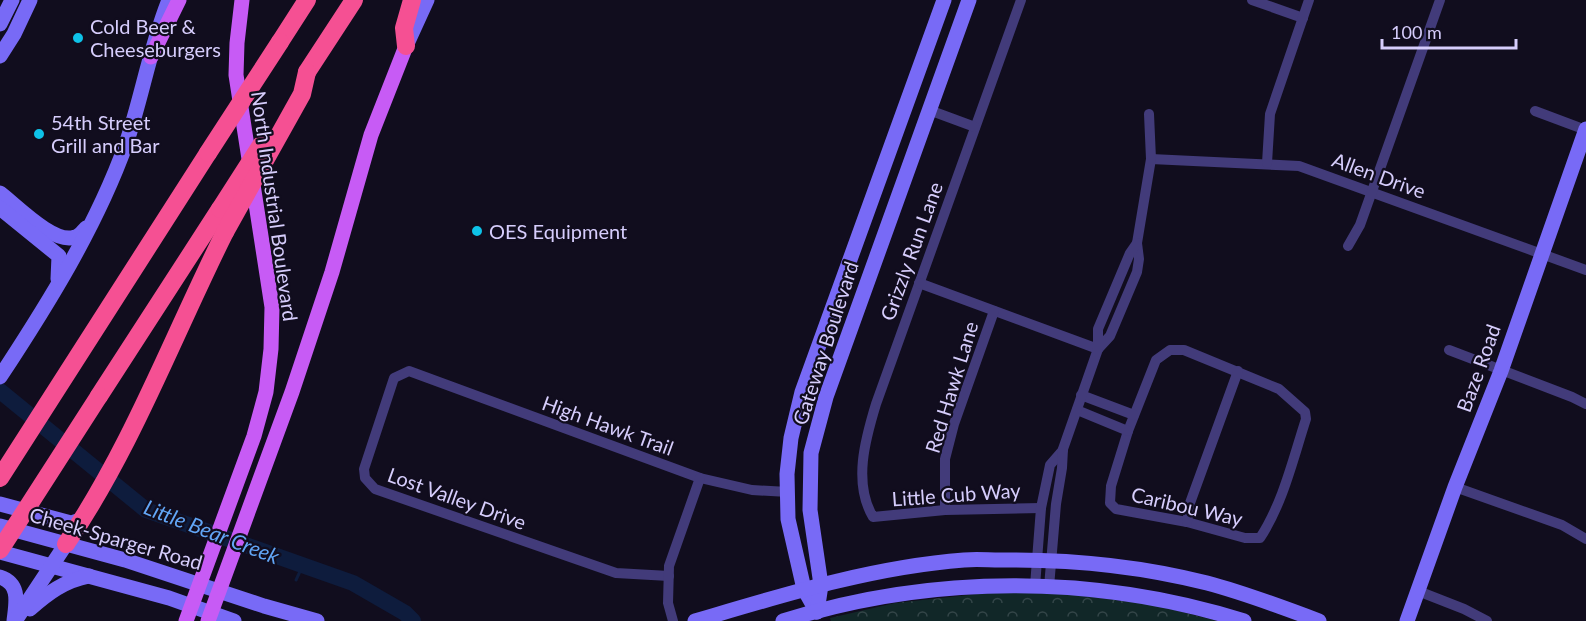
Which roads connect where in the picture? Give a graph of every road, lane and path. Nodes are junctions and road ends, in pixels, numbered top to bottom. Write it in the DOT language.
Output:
graph roads {
  1 [pos="12,0"];
  2 [pos="30,0"];
  3 [pos="169,0"];
  4 [pos="179,0"];
  5 [pos="242,0"];
  6 [pos="307,0"];
  7 [pos="354,0"];
  8 [pos="412,0"];
  9 [pos="427,0"];
  10 [pos="944,0"];
  11 [pos="969,0"];
  12 [pos="1021,0"];
  13 [pos="1252,0"];
  14 [pos="1309,0"];
  15 [pos="1440,0"];
  16 [pos="1303,18"];
  17 [pos="0,24"];
  18 [pos="406,46"];
  19 [pos="0,56"];
  20 [pos="151,57"];
  21 [pos="307,72"];
  22 [pos="906,102"];
  23 [pos="929,110"];
  24 [pos="1535,111"];
  25 [pos="1149,114"];
  26 [pos="975,127"];
  27 [pos="1586,130"];
  28 [pos="1151,159"];
  29 [pos="1267,163"];
  30 [pos="1371,191"];
  31 [pos="1,198"];
  32 [pos="94,219"];
  33 [pos="1348,246"];
  34 [pos="1541,253"];
  35 [pos="1586,270"];
  36 [pos="919,283"];
  37 [pos="57,284"];
  38 [pos="994,311"];
  39 [pos="1098,349"];
  40 [pos="1449,350"];
  41 [pos="1238,371"];
  42 [pos="1501,371"];
  43 [pos="419,375"];
  44 [pos="0,376"];
  45 [pos="1082,395"];
  46 [pos="1586,404"];
  47 [pos="1077,411"];
  48 [pos="1134,415"];
  49 [pos="1128,430"];
  50 [pos="1063,449"];
  51 [pos="0,478"];
  52 [pos="700,478"];
  53 [pos="1455,487"];
  54 [pos="788,492"];
  55 [pos="0,504"];
  56 [pos="1041,508"];
  57 [pos="945,510"];
  58 [pos="86,513"];
  59 [pos="873,517"];
  60 [pos="1187,522"];
  61 [pos="0,526"];
  62 [pos="1586,539"];
  63 [pos="66,544"];
  64 [pos="0,551"];
  65 [pos="1044,560"];
  66 [pos="51,566"];
  67 [pos="89,576"];
  68 [pos="669,576"];
  69 [pos="0,577"];
  70 [pos="200,584"];
  71 [pos="821,585"];
  72 [pos="1042,586"];
  73 [pos="804,589"];
  74 [pos="219,591"];
  75 [pos="1418,591"];
  76 [pos="191,606"];
  77 [pos="818,616"];
  78 [pos="210,617"];
  79 [pos="15,621"];
  80 [pos="186,621"];
  81 [pos="234,621"];
  82 [pos="317,621"];
  83 [pos="673,621"];
  84 [pos="695,621"];
  85 [pos="783,621"];
  86 [pos="1244,621"];
  87 [pos="1319,621"];
  88 [pos="1407,621"];
  89 [pos="1487,621"];
  1 -- 17 [label="main road"];
  2 -- 19 [label="main road"];
  3 -- 20 [label="main road"];
  4 -- 20 [label="main road"];
  5 -- 70 [label="main road, North Industrial Boulevard"];
  6 -- 51 [label="highway, bridge"];
  7 -- 21 [label="highway"];
  8 -- 18 [label="highway"];
  9 -- 18 [label="main road"];
  10 -- 22 [label="main road, Gateway Boulevard"];
  11 -- 23 [label="main road, Gateway Boulevard"];
  12 -- 26 [label="street, Grizzly Run Lane"];
  13 -- 16 [label="street"];
  14 -- 16 [label="street"];
  15 -- 30 [label="street"];
  16 -- 29 [label="street"];
  18 -- 74 [label="main road, North Industrial Boulevard"];
  20 -- 32 [label="main road"];
  21 -- 58 [label="highway, bridge"];
  21 -- 64 [label="highway, bridge"];
  22 -- 23 [label="main road"];
  22 -- 54 [label="main road, Gateway Boulevard"];
  23 -- 26 [label="street"];
  23 -- 71 [label="main road, Gateway Boulevard"];
  24 -- 27 [label="street"];
  25 -- 28 [label="street"];
  26 -- 36 [label="street, Grizzly Run Lane"];
  27 -- 34 [label="main road, Baze Road"];
  28 -- 29 [label="street, Allen Drive"];
  28 -- 39 [label="street"];
  29 -- 30 [label="street, Allen Drive"];
  30 -- 33 [label="street"];
  30 -- 34 [label="street, Allen Drive"];
  31 -- 32 [label="main road"];
  31 -- 37 [label="main road"];
  32 -- 37 [label="main road"];
  34 -- 35 [label="street, Allen Drive"];
  34 -- 42 [label="main road, Baze Road"];
  36 -- 38 [label="street"];
  36 -- 59 [label="street, Grizzly Run Lane"];
  37 -- 44 [label="main road"];
  38 -- 39 [label="street"];
  38 -- 57 [label="street, Red Hawk Lane"];
  39 -- 45 [label="street"];
  40 -- 42 [label="street"];
  41 -- 48 [label="street"];
  41 -- 60 [label="street"];
  41 -- 60 [label="street, Caribou Way"];
  42 -- 46 [label="street"];
  42 -- 53 [label="main road, Baze Road"];
  43 -- 52 [label="street, High Hawk Trail"];
  43 -- 68 [label="street, Lost Valley Drive"];
  45 -- 47 [label="street"];
  45 -- 48 [label="street"];
  47 -- 49 [label="street"];
  47 -- 50 [label="street"];
  48 -- 49 [label="street"];
  49 -- 60 [label="street, Caribou Way"];
  50 -- 56 [label="street"];
  50 -- 65 [label="street"];
  52 -- 54 [label="street, High Hawk Trail"];
  52 -- 68 [label="street"];
  53 -- 62 [label="street"];
  53 -- 75 [label="main road, Baze Road"];
  54 -- 73 [label="main road, Gateway Boulevard"];
  55 -- 58 [label="main road"];
  56 -- 57 [label="street, Little Cub Way"];
  56 -- 65 [label="street"];
  57 -- 59 [label="street, Little Cub Way"];
  58 -- 63 [label="highway"];
  61 -- 63 [label="main road, Cheek-Sparger Road"];
  63 -- 66 [label="main road"];
  63 -- 70 [label="main road, Cheek-Sparger Road"];
  64 -- 66 [label="main road"];
  65 -- 71 [label="main road"];
  65 -- 72 [label="street"];
  65 -- 87 [label="main road"];
  66 -- 67 [label="main road"];
  66 -- 79 [label="main road"];
  67 -- 76 [label="main road"];
  67 -- 79 [label="main road"];
  68 -- 83 [label="street"];
  69 -- 79 [label="main road"];
  70 -- 74 [label="main road, Cheek-Sparger Road"];
  70 -- 76 [label="main road, North Industrial Boulevard"];
  71 -- 73 [label="main road"];
  71 -- 77 [label="main road, Gateway Boulevard"];
  72 -- 77 [label="main road"];
  72 -- 86 [label="main road"];
  73 -- 77 [label="main road, Gateway Boulevard"];
  73 -- 84 [label="main road"];
  74 -- 78 [label="main road, North Industrial Boulevard"];
  74 -- 82 [label="main road, Cheek-Sparger Road"];
  75 -- 88 [label="main road, Baze Road"];
  75 -- 89 [label="street"];
  76 -- 78 [label="main road"];
  76 -- 80 [label="main road, North Industrial Boulevard"];
  77 -- 85 [label="main road"];
  78 -- 81 [label="main road"];
}
